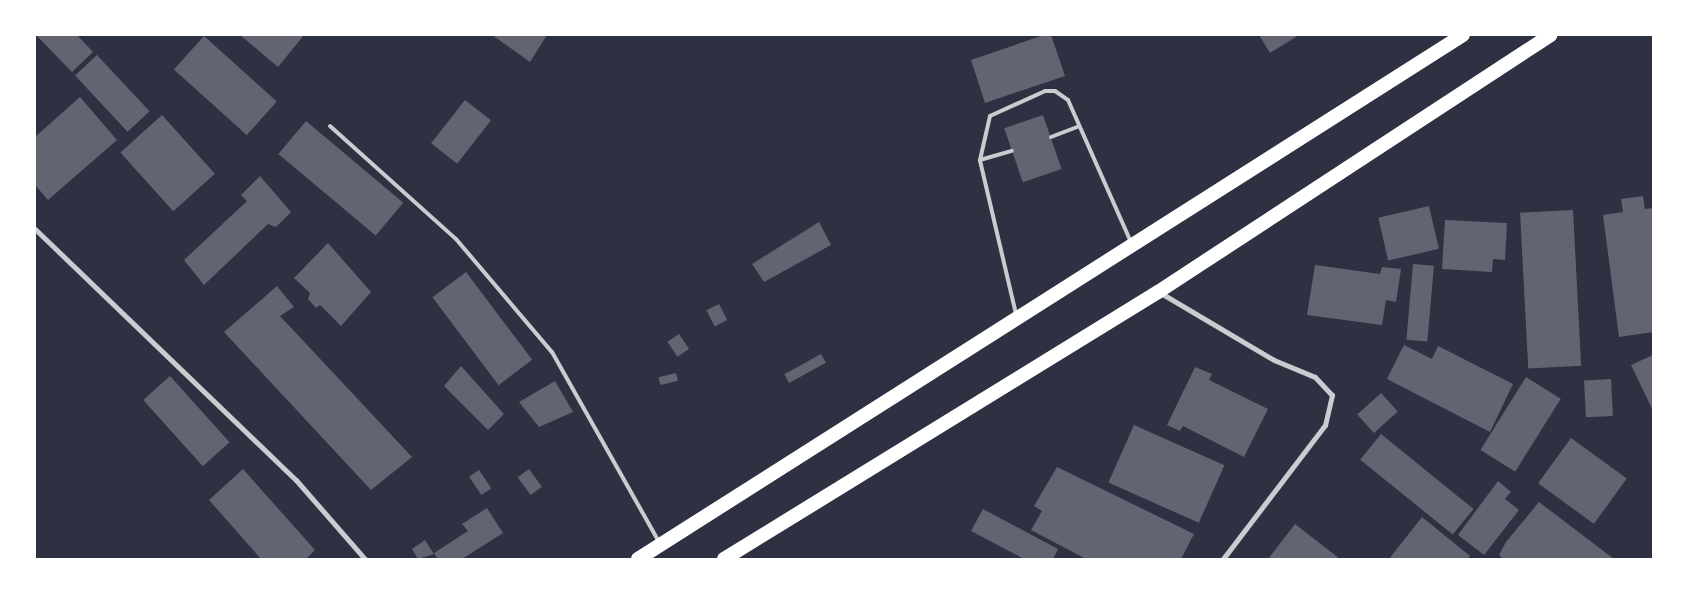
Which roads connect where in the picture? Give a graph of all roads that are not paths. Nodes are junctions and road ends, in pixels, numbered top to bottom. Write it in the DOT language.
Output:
graph roads {
  1 [pos="1463,35"];
  2 [pos="1550,35"];
  3 [pos="330,126"];
  4 [pos="1079,126"];
  5 [pos="1051,137"];
  6 [pos="1012,151"];
  7 [pos="980,160"];
  8 [pos="35,229"];
  9 [pos="1132,243"];
  10 [pos="1158,292"];
  11 [pos="1016,316"];
  12 [pos="660,545"];
  13 [pos="365,559"];
  14 [pos="638,559"];
  15 [pos="724,559"];
  16 [pos="1223,559"];
  1 -- 9 [label="highway"];
  2 -- 10 [label="highway"];
  3 -- 12 [label="lane"];
  4 -- 5 [label="lane"];
  4 -- 7 [label="lane"];
  4 -- 9 [label="lane"];
  6 -- 7 [label="lane"];
  7 -- 11 [label="lane"];
  8 -- 13 [label="street"];
  9 -- 11 [label="highway"];
  10 -- 15 [label="highway"];
  10 -- 16 [label="street"];
  11 -- 12 [label="highway"];
  12 -- 14 [label="highway"];
}
